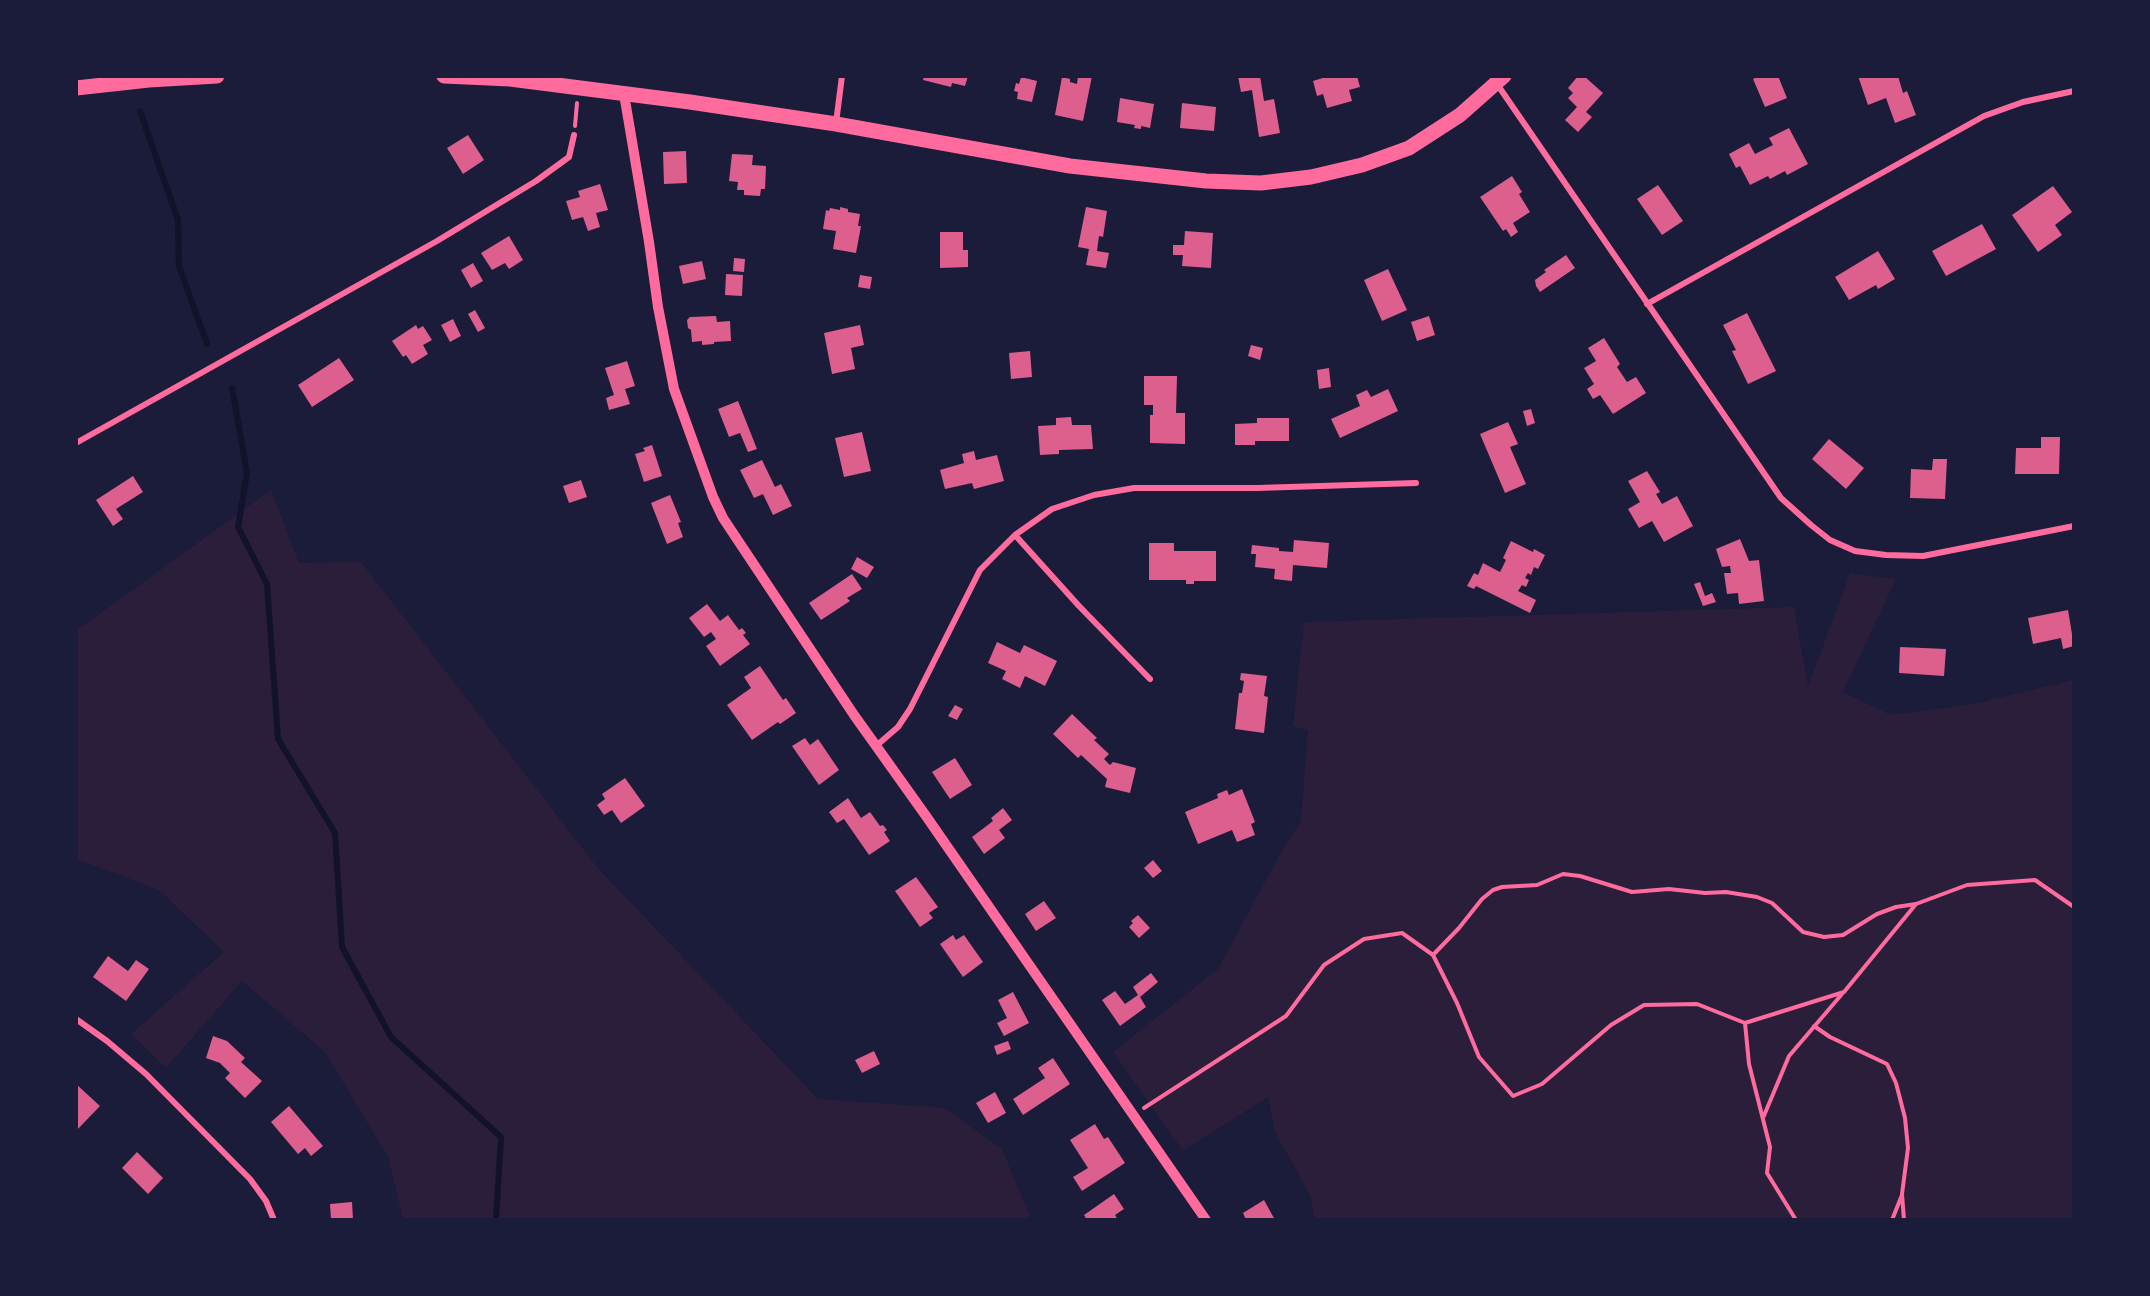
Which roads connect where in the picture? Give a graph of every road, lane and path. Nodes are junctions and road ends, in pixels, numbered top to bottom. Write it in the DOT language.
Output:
graph roads {
  1 [pos="217,76"];
  2 [pos="444,76"];
  3 [pos="842,76"];
  4 [pos="1501,80"];
  5 [pos="76,88"];
  6 [pos="579,88"];
  7 [pos="2073,92"];
  8 [pos="624,94"];
  9 [pos="836,124"];
  10 [pos="574,135"];
  11 [pos="1647,304"];
  12 [pos="76,443"];
  13 [pos="1416,483"];
  14 [pos="2073,526"];
  15 [pos="1015,535"];
  16 [pos="1150,679"];
  17 [pos="876,746"];
  18 [pos="1916,904"];
  19 [pos="2073,908"];
  20 [pos="1434,955"];
  21 [pos="1844,992"];
  22 [pos="76,1019"];
  23 [pos="1745,1023"];
  24 [pos="1814,1026"];
  25 [pos="1133,1115"];
  26 [pos="1763,1118"];
  27 [pos="1902,1194"];
  28 [pos="274,1220"];
  29 [pos="1206,1220"];
  30 [pos="1796,1220"];
  31 [pos="1892,1220"];
  32 [pos="1904,1220"];
  1 -- 5 [label="main road"];
  2 -- 6 [label="main road"];
  3 -- 9 [label="street"];
  4 -- 9 [label="main road"];
  4 -- 11 [label="street"];
  6 -- 8 [label="main road"];
  6 -- 10 [label="path"];
  7 -- 11 [label="street"];
  8 -- 9 [label="main road"];
  8 -- 17 [label="street"];
  10 -- 12 [label="street"];
  11 -- 14 [label="street"];
  13 -- 15 [label="street"];
  15 -- 16 [label="street"];
  15 -- 17 [label="street"];
  17 -- 25 [label="street"];
  18 -- 19 [label="path"];
  18 -- 20 [label="path"];
  18 -- 21 [label="path"];
  20 -- 23 [label="path"];
  20 -- 25 [label="path"];
  21 -- 23 [label="path"];
  21 -- 24 [label="path"];
  22 -- 28 [label="street"];
  23 -- 26 [label="path"];
  24 -- 26 [label="path"];
  24 -- 27 [label="path"];
  25 -- 29 [label="street"];
  26 -- 30 [label="path"];
  27 -- 31 [label="path"];
  27 -- 32 [label="path"];
}
